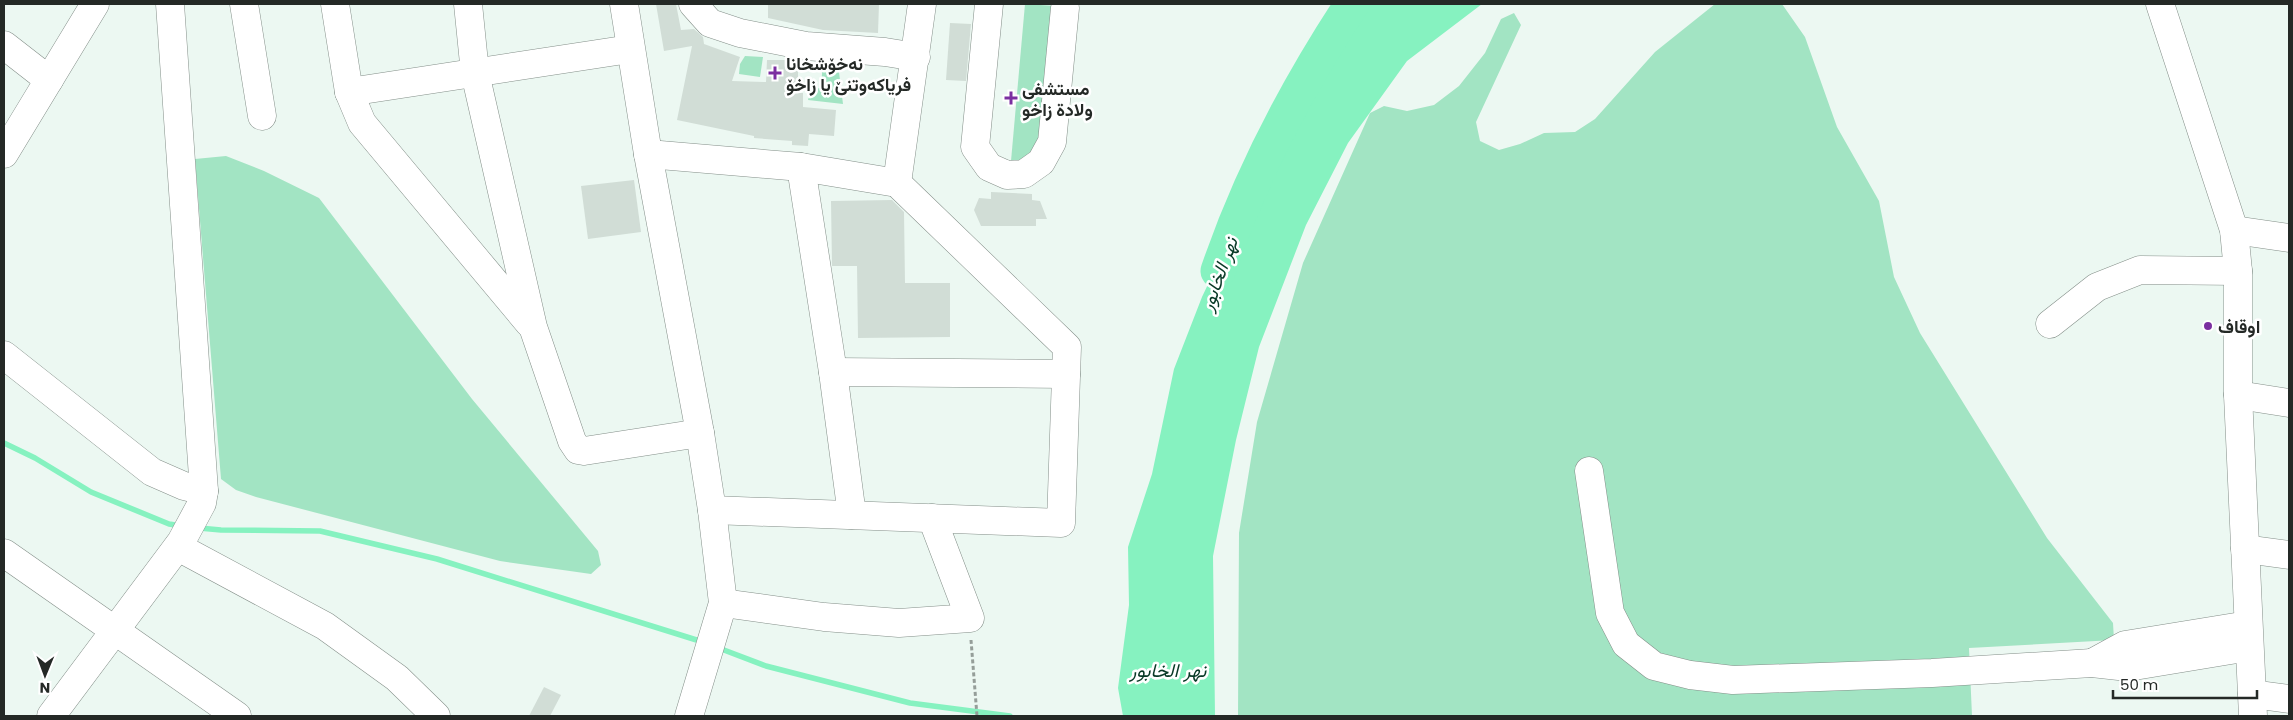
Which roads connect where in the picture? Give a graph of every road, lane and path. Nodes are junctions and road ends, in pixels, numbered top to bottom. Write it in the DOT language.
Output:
graph roads {
  1 [pos="95,4"];
  2 [pos="170,4"];
  3 [pos="244,4"];
  4 [pos="335,4"];
  5 [pos="468,4"];
  6 [pos="624,4"];
  7 [pos="693,4"];
  8 [pos="922,4"];
  9 [pos="989,4"];
  10 [pos="2160,4"];
  11 [pos="1065,8"];
  12 [pos="4,45"];
  13 [pos="630,48"];
  14 [pos="916,57"];
  15 [pos="475,73"];
  16 [pos="49,80"];
  17 [pos="349,92"];
  18 [pos="262,116"];
  19 [pos="4,154"];
  20 [pos="648,154"];
  21 [pos="801,167"];
  22 [pos="897,184"];
  23 [pos="2234,230"];
  24 [pos="2289,238"];
  25 [pos="2238,271"];
  26 [pos="2050,324"];
  27 [pos="533,327"];
  28 [pos="4,355"];
  29 [pos="833,372"];
  30 [pos="1066,374"];
  31 [pos="2238,395"];
  32 [pos="2289,402"];
  33 [pos="700,433"];
  34 [pos="1589,471"];
  35 [pos="203,497"];
  36 [pos="712,510"];
  37 [pos="852,515"];
  38 [pos="932,518"];
  39 [pos="180,544"];
  40 [pos="2244,550"];
  41 [pos="4,553"];
  42 [pos="2289,555"];
  43 [pos="723,602"];
  44 [pos="116,630"];
  45 [pos="2248,636"];
  46 [pos="972,656"];
  47 [pos="2289,700"];
  48 [pos="2252,705"];
  49 [pos="691,711"];
  50 [pos="51,716"];
  51 [pos="237,716"];
  52 [pos="436,716"];
  53 [pos="977,716"];
  1 -- 16 [label="street"];
  2 -- 35 [label="street"];
  3 -- 18 [label="street"];
  4 -- 17 [label="street"];
  5 -- 15 [label="street"];
  6 -- 13 [label="street"];
  7 -- 14 [label="street"];
  8 -- 14 [label="street"];
  9 -- 11 [label="street"];
  10 -- 23 [label="street"];
  12 -- 16 [label="street"];
  13 -- 15 [label="street"];
  13 -- 20 [label="street"];
  14 -- 22 [label="street"];
  15 -- 17 [label="street"];
  15 -- 27 [label="street"];
  16 -- 19 [label="street"];
  17 -- 27 [label="street"];
  20 -- 21 [label="street"];
  20 -- 33 [label="street"];
  21 -- 22 [label="street"];
  21 -- 29 [label="street"];
  22 -- 30 [label="street"];
  23 -- 24 [label="street"];
  23 -- 25 [label="street"];
  25 -- 26 [label="street"];
  25 -- 31 [label="street"];
  27 -- 33 [label="street"];
  28 -- 35 [label="street"];
  29 -- 30 [label="street"];
  29 -- 37 [label="street"];
  30 -- 38 [label="street"];
  31 -- 32 [label="street"];
  31 -- 40 [label="street"];
  33 -- 36 [label="street"];
  34 -- 45 [label="street"];
  35 -- 39 [label="street"];
  36 -- 37 [label="street"];
  36 -- 43 [label="street"];
  37 -- 38 [label="street"];
  38 -- 43 [label="street"];
  39 -- 44 [label="street"];
  39 -- 52 [label="street"];
  40 -- 42 [label="street"];
  40 -- 45 [label="street"];
  41 -- 44 [label="street"];
  43 -- 49 [label="street"];
  44 -- 50 [label="street"];
  44 -- 51 [label="street"];
  45 -- 48 [label="street"];
  46 -- 53 [label="path"];
  47 -- 48 [label="street"];
}
